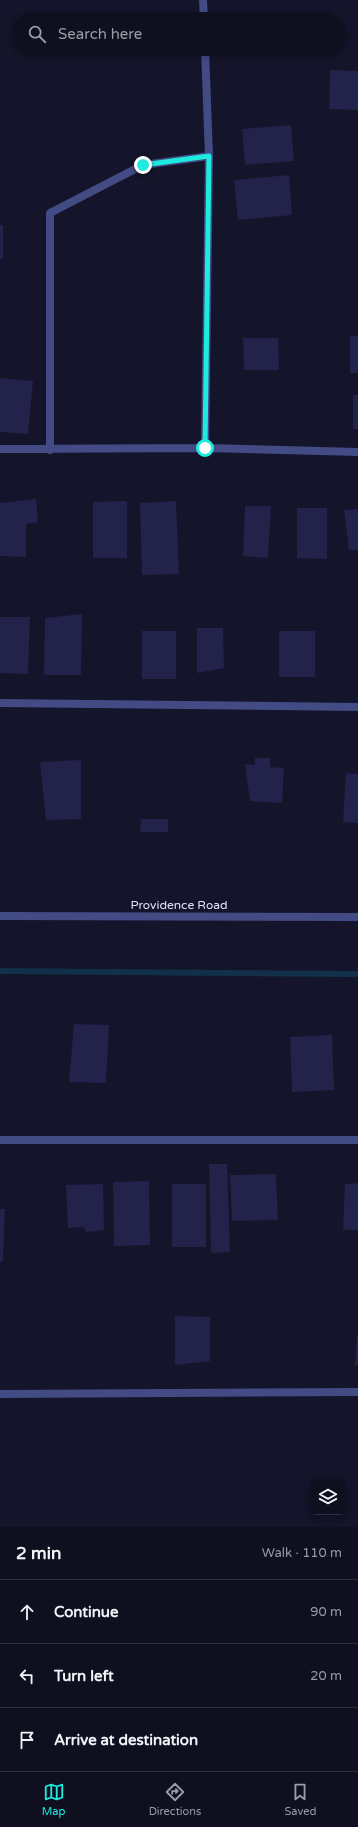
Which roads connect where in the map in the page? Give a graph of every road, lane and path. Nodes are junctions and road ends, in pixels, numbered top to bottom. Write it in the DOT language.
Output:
graph roads {
  1 [pos="203,0"];
  2 [pos="204,12"];
  3 [pos="205,56"];
  4 [pos="209,156"];
  5 [pos="205,448"];
  6 [pos="0,450"];
  7 [pos="50,450"];
  8 [pos="358,452"];
  9 [pos="0,704"];
  10 [pos="358,707"];
  11 [pos="0,916"];
  12 [pos="358,918"];
  13 [pos="0,1140"];
  14 [pos="358,1140"];
  15 [pos="358,1392"];
  16 [pos="0,1394"];
  1 -- 2 [label="street"];
  3 -- 4 [label="street"];
  4 -- 5 [label="street"];
  4 -- 7 [label="street"];
  5 -- 7 [label="street"];
  5 -- 8 [label="street"];
  6 -- 7 [label="street"];
  9 -- 10 [label="street"];
  11 -- 12 [label="street, Providence Road"];
  13 -- 14 [label="street"];
  15 -- 16 [label="street"];
}
